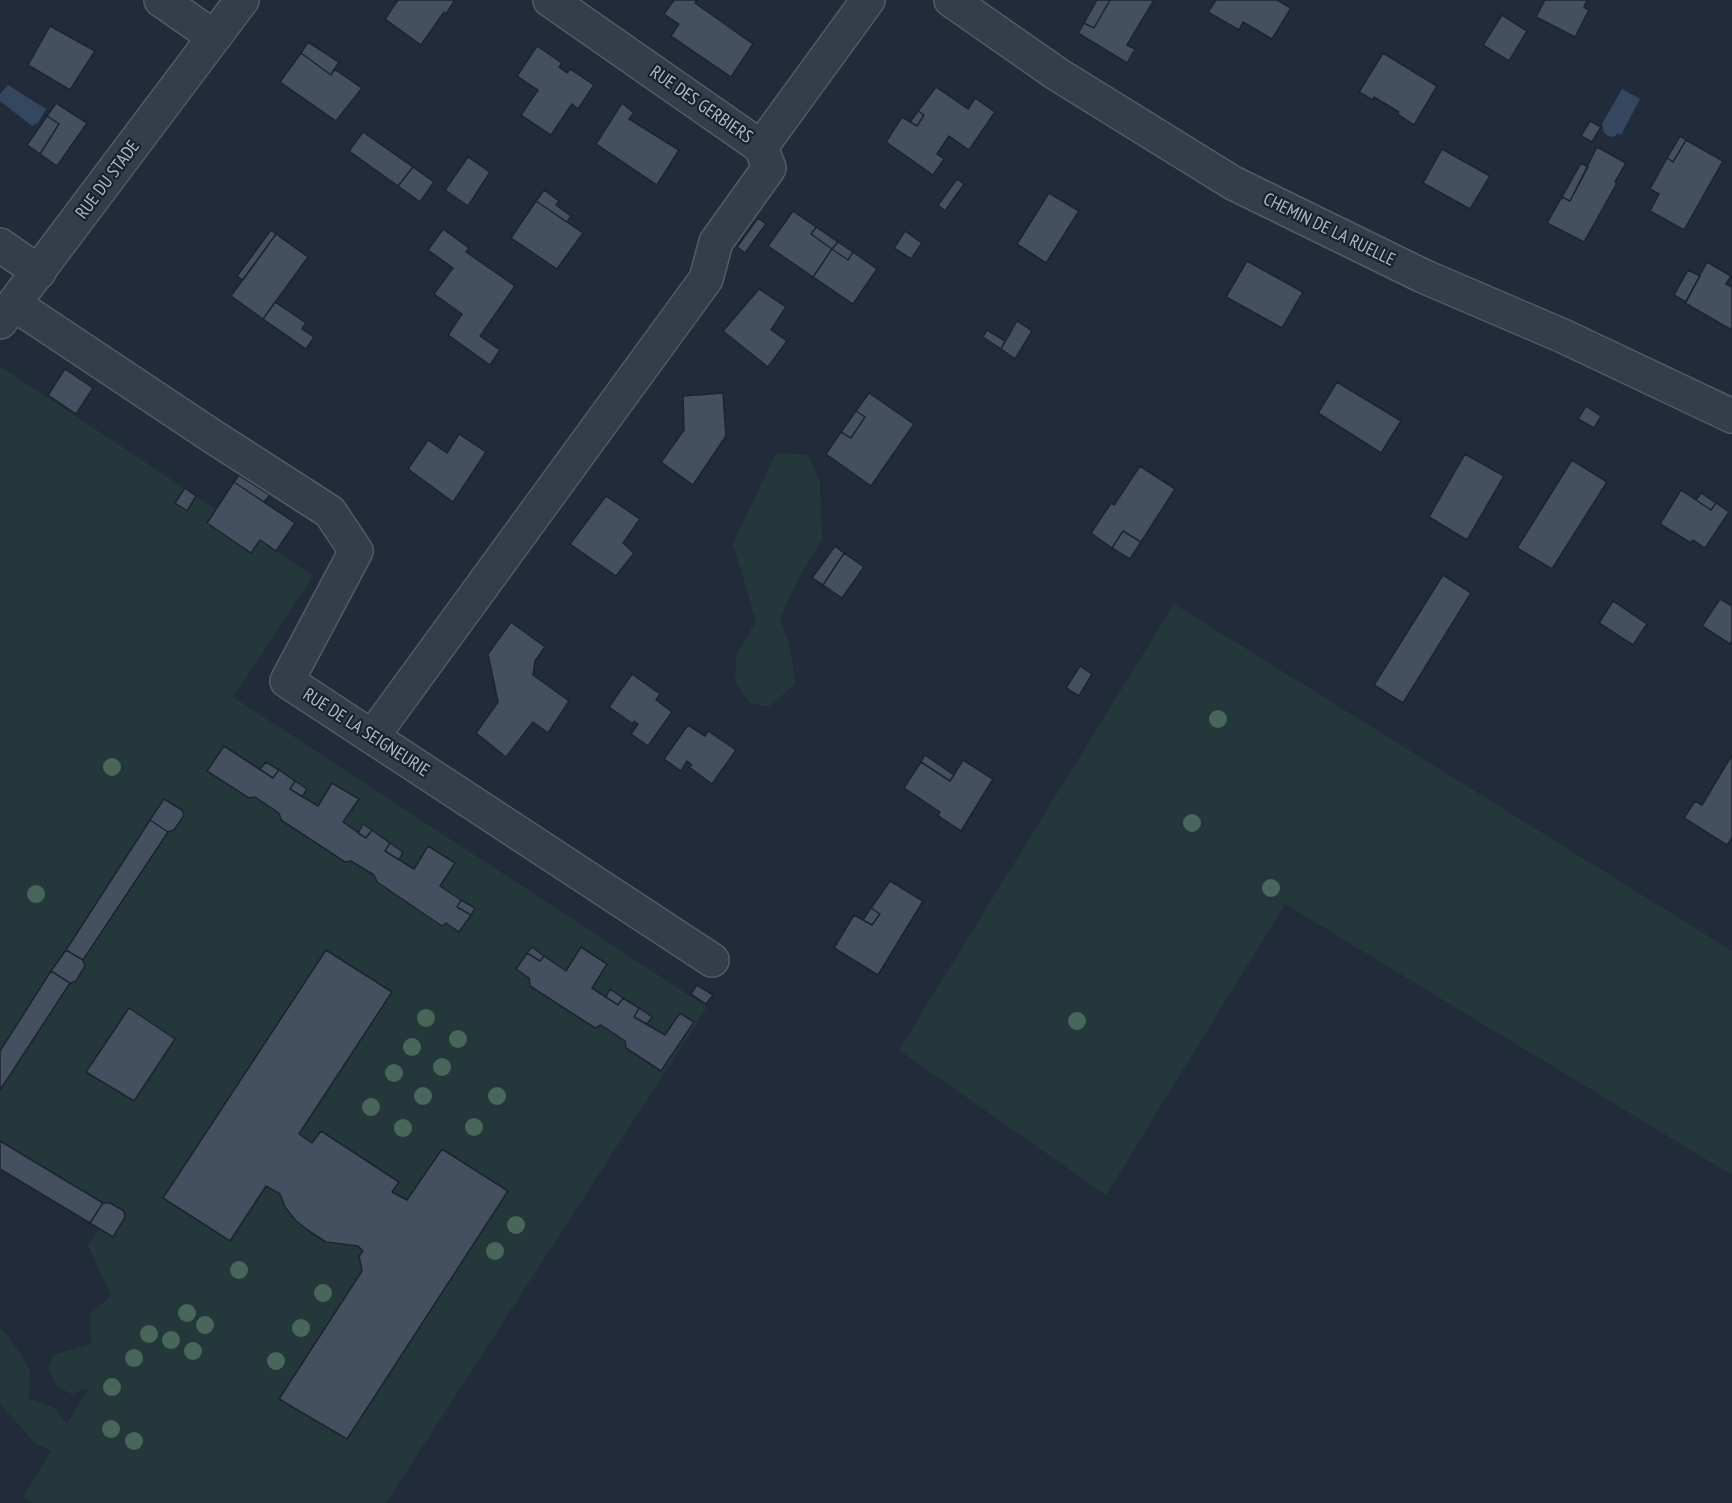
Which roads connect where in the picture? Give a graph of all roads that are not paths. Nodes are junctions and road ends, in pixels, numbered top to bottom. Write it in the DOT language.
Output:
graph roads {
  1 [pos="161,0"];
  2 [pos="242,0"];
  3 [pos="550,0"];
  4 [pos="868,0"];
  5 [pos="951,0"];
  6 [pos="214,37"];
  7 [pos="761,147"];
  8 [pos="0,245"];
  9 [pos="39,272"];
  10 [pos="7,313"];
  11 [pos="1732,416"];
  12 [pos="372,736"];
  13 [pos="712,960"];
  1 -- 6 [label="street"];
  2 -- 6 [label="street, RUE DU STADE"];
  3 -- 7 [label="street, RUE DES GERBIERS"];
  4 -- 7 [label="street, RUE DES GERBIERS"];
  5 -- 11 [label="street, CHEMIN DE LA RUELLE"];
  6 -- 9 [label="street, RUE DU STADE"];
  7 -- 12 [label="street"];
  8 -- 9 [label="street"];
  9 -- 10 [label="street, RUE DU STADE"];
  10 -- 12 [label="street, RUE DE LA SEIGNEURIE"];
  12 -- 13 [label="street, RUE DE LA SEIGNEURIE"];
}
